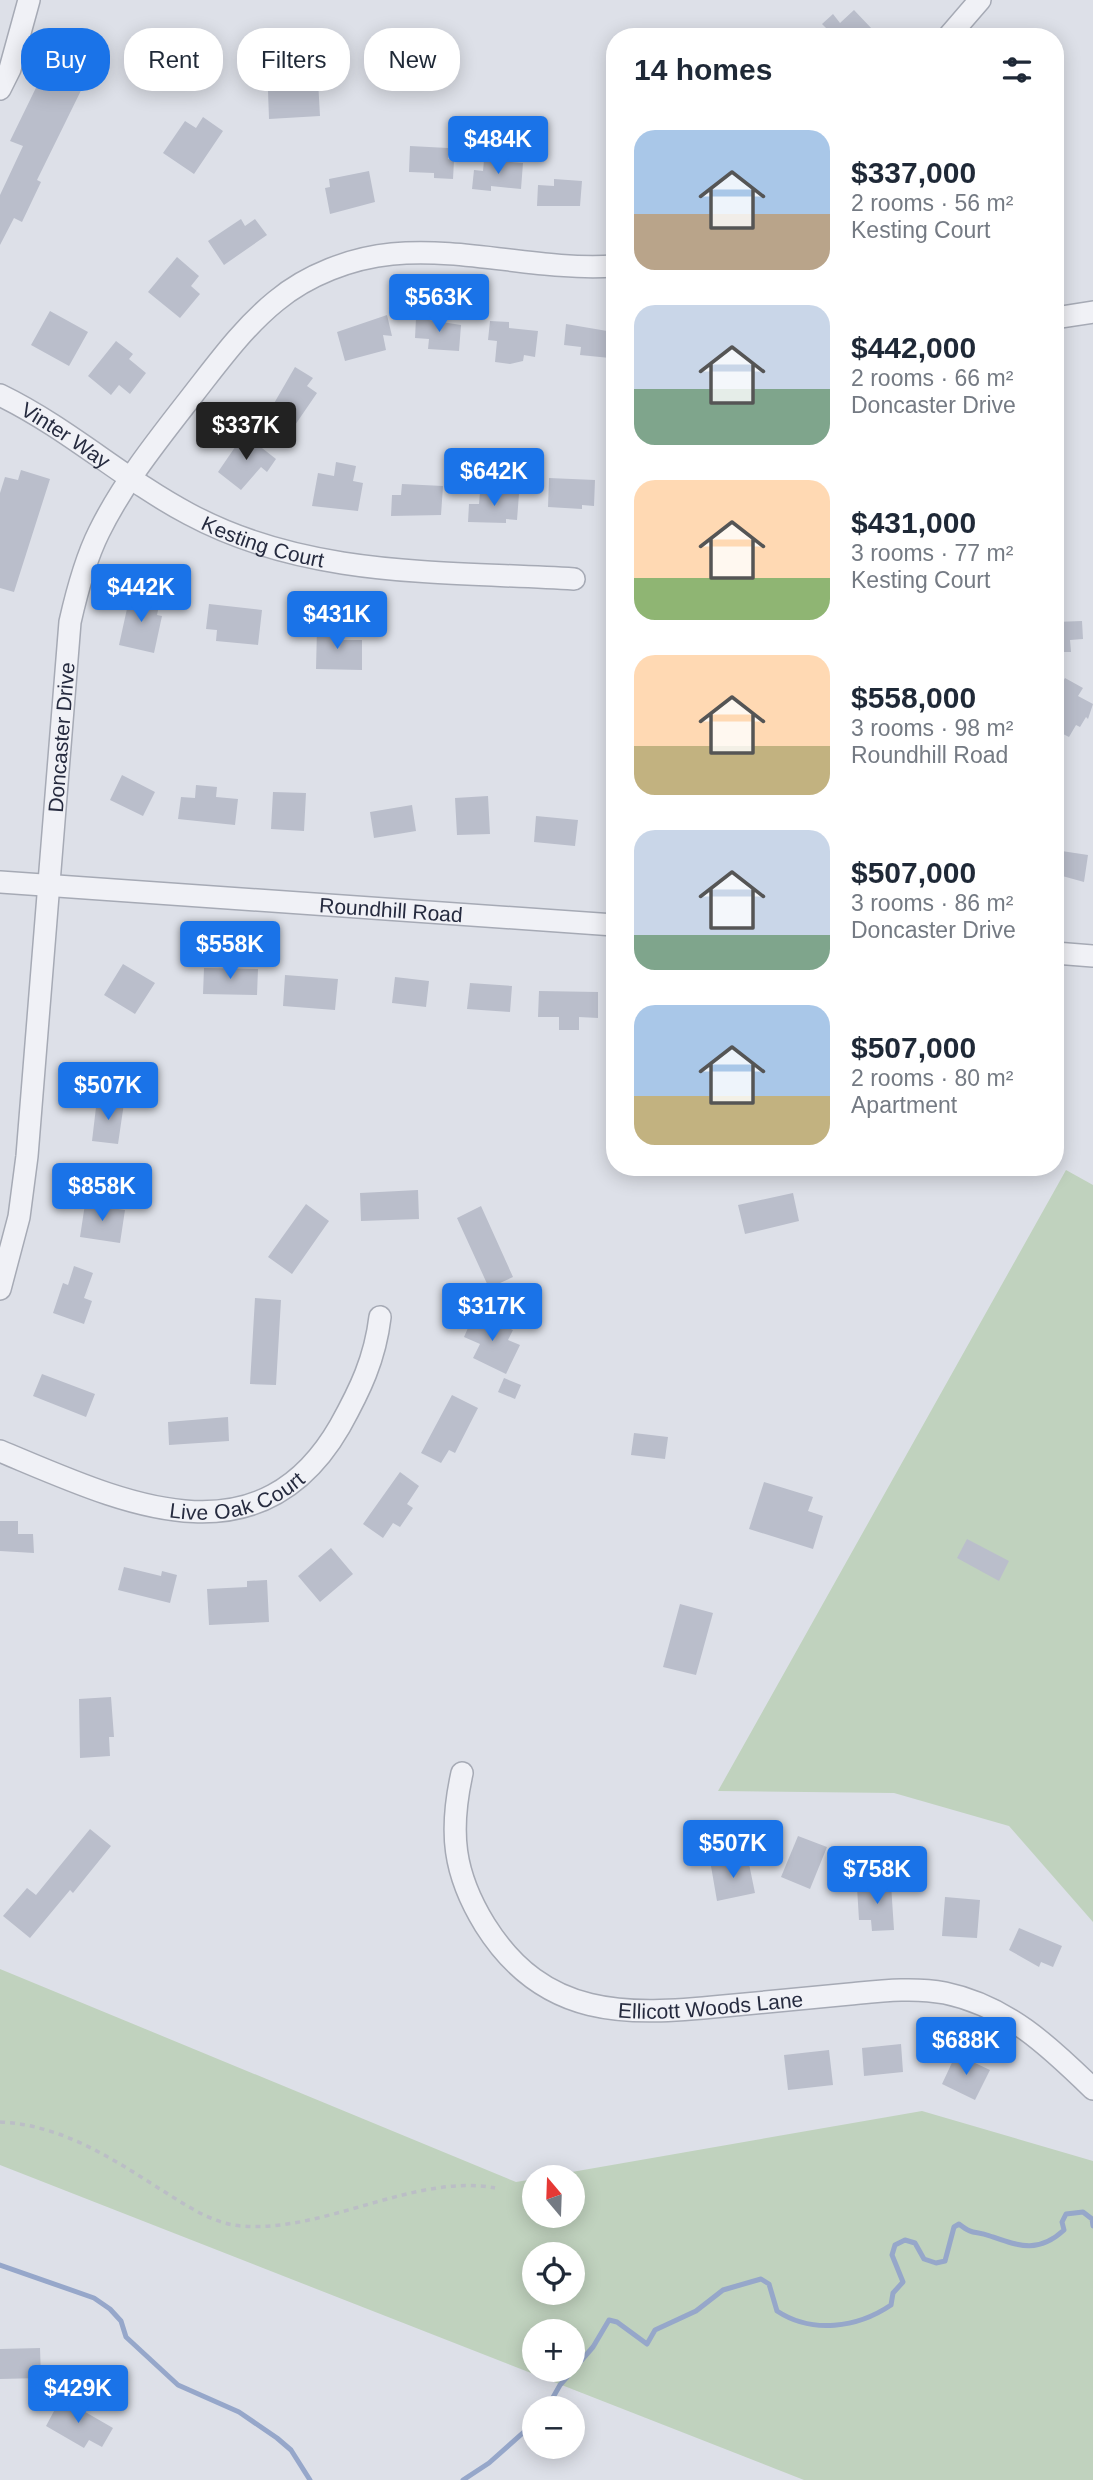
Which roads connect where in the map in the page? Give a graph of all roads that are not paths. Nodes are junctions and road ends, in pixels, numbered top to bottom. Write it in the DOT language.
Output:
graph roads {
  1 [pos="29,0"];
  2 [pos="980,0"];
  3 [pos="956,28"];
  4 [pos="0,89"];
  5 [pos="606,267"];
  6 [pos="1093,312"];
  7 [pos="1064,317"];
  8 [pos="0,395"];
  9 [pos="131,477"];
  10 [pos="573,579"];
  11 [pos="0,882"];
  12 [pos="51,886"];
  13 [pos="606,924"];
  14 [pos="1064,954"];
  15 [pos="1093,956"];
  16 [pos="0,1289"];
  17 [pos="380,1317"];
  18 [pos="0,1451"];
  19 [pos="461,1773"];
  20 [pos="1093,2089"];
  1 -- 4 [label="street"];
  2 -- 3 [label="street"];
  5 -- 9 [label="street, Doncaster Drive"];
  6 -- 7 [label="street"];
  8 -- 9 [label="street, Vinter Way"];
  9 -- 10 [label="street, Kesting Court"];
  9 -- 12 [label="street, Doncaster Drive"];
  11 -- 12 [label="street, Roundhill Road"];
  12 -- 13 [label="street, Roundhill Road"];
  12 -- 16 [label="street, Doncaster Drive"];
  14 -- 15 [label="street"];
  17 -- 18 [label="street, Live Oak Court"];
  19 -- 20 [label="street, Ellicott Woods Lane"];
}
